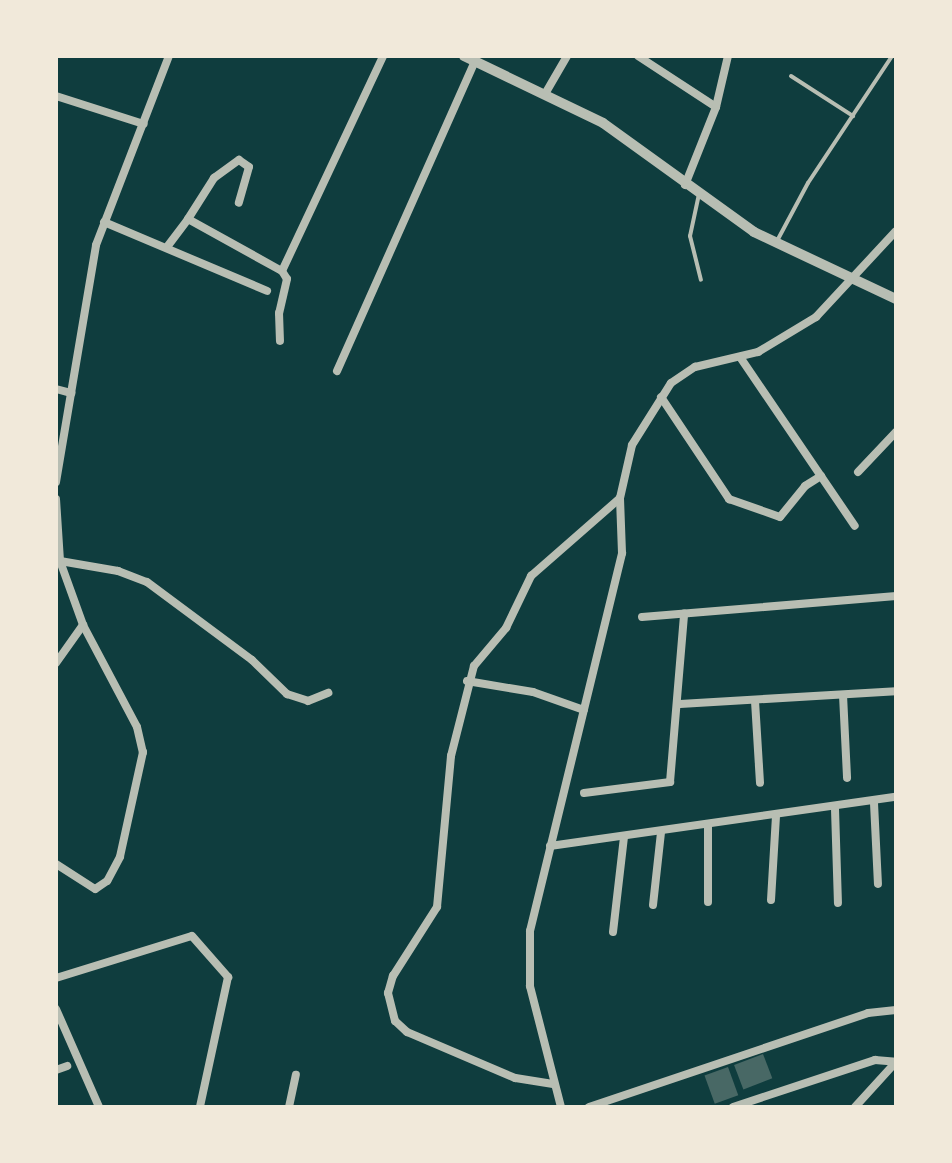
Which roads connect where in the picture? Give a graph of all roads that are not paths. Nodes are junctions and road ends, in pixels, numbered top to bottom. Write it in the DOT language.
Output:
graph roads {
  1 [pos="169,56"];
  2 [pos="383,56"];
  3 [pos="567,56"];
  4 [pos="638,56"];
  5 [pos="728,56"];
  6 [pos="892,56"];
  7 [pos="472,58"];
  8 [pos="791,76"];
  9 [pos="545,94"];
  10 [pos="56,96"];
  11 [pos="716,107"];
  12 [pos="853,116"];
  13 [pos="144,124"];
  14 [pos="685,185"];
  15 [pos="699,194"];
  16 [pos="239,203"];
  17 [pos="188,219"];
  18 [pos="104,222"];
  19 [pos="896,231"];
  20 [pos="776,243"];
  21 [pos="167,247"];
  22 [pos="282,271"];
  23 [pos="701,280"];
  24 [pos="848,281"];
  25 [pos="267,291"];
  26 [pos="896,299"];
  27 [pos="280,341"];
  28 [pos="740,357"];
  29 [pos="337,371"];
  30 [pos="56,389"];
  31 [pos="71,393"];
  32 [pos="661,397"];
  33 [pos="896,432"];
  34 [pos="858,472"];
  35 [pos="821,476"];
  36 [pos="56,482"];
  37 [pos="620,498"];
  38 [pos="56,499"];
  39 [pos="855,526"];
  40 [pos="60,561"];
  41 [pos="896,596"];
  42 [pos="684,614"];
  43 [pos="642,617"];
  44 [pos="83,625"];
  45 [pos="56,663"];
  46 [pos="467,681"];
  47 [pos="896,691"];
  48 [pos="328,693"];
  49 [pos="843,695"];
  50 [pos="755,701"];
  51 [pos="680,704"];
  52 [pos="584,710"];
  53 [pos="847,778"];
  54 [pos="760,783"];
  55 [pos="584,793"];
  56 [pos="896,797"];
  57 [pos="874,803"];
  58 [pos="835,809"];
  59 [pos="776,817"];
  60 [pos="708,827"];
  61 [pos="661,833"];
  62 [pos="624,837"];
  63 [pos="550,846"];
  64 [pos="56,864"];
  65 [pos="878,884"];
  66 [pos="771,900"];
  67 [pos="708,902"];
  68 [pos="838,903"];
  69 [pos="653,905"];
  70 [pos="613,932"];
  71 [pos="56,978"];
  72 [pos="56,1009"];
  73 [pos="896,1010"];
  74 [pos="896,1062"];
  75 [pos="67,1066"];
  76 [pos="56,1070"];
  77 [pos="296,1075"];
  78 [pos="553,1084"];
  79 [pos="768,1095"];
  80 [pos="99,1107"];
  81 [pos="200,1107"];
  82 [pos="289,1107"];
  83 [pos="561,1107"];
  84 [pos="589,1107"];
  85 [pos="733,1107"];
  86 [pos="756,1107"];
  87 [pos="855,1107"];
  1 -- 13 [label="street"];
  2 -- 22 [label="street"];
  3 -- 9 [label="street"];
  4 -- 11 [label="street"];
  5 -- 11 [label="street"];
  6 -- 12 [label="lane"];
  7 -- 9 [label="street"];
  7 -- 29 [label="street"];
  8 -- 12 [label="lane"];
  9 -- 14 [label="street"];
  10 -- 13 [label="street"];
  11 -- 14 [label="street"];
  12 -- 20 [label="lane"];
  13 -- 18 [label="street"];
  14 -- 15 [label="street"];
  15 -- 20 [label="street"];
  15 -- 23 [label="lane"];
  16 -- 17 [label="street"];
  17 -- 21 [label="street"];
  17 -- 22 [label="street"];
  18 -- 21 [label="street"];
  18 -- 31 [label="street"];
  19 -- 24 [label="street"];
  20 -- 24 [label="street"];
  21 -- 25 [label="street"];
  22 -- 27 [label="street"];
  24 -- 26 [label="street"];
  24 -- 28 [label="street"];
  28 -- 32 [label="street"];
  28 -- 35 [label="street"];
  30 -- 31 [label="street"];
  31 -- 36 [label="street"];
  32 -- 35 [label="street"];
  32 -- 37 [label="street"];
  33 -- 34 [label="street"];
  35 -- 39 [label="street"];
  37 -- 46 [label="street"];
  37 -- 52 [label="street"];
  38 -- 40 [label="street"];
  40 -- 44 [label="street"];
  40 -- 48 [label="street"];
  41 -- 42 [label="street"];
  42 -- 43 [label="street"];
  42 -- 51 [label="street"];
  44 -- 45 [label="street"];
  44 -- 64 [label="street"];
  46 -- 52 [label="street"];
  46 -- 78 [label="street"];
  47 -- 49 [label="street"];
  49 -- 50 [label="street"];
  49 -- 53 [label="street"];
  50 -- 51 [label="street"];
  50 -- 54 [label="street"];
  51 -- 55 [label="street"];
  52 -- 63 [label="street"];
  56 -- 57 [label="street"];
  57 -- 58 [label="street"];
  57 -- 65 [label="street"];
  58 -- 59 [label="street"];
  58 -- 68 [label="street"];
  59 -- 60 [label="street"];
  59 -- 66 [label="street"];
  60 -- 61 [label="street"];
  60 -- 67 [label="street"];
  61 -- 62 [label="street"];
  61 -- 69 [label="street"];
  62 -- 63 [label="street"];
  62 -- 70 [label="street"];
  63 -- 78 [label="street"];
  71 -- 81 [label="street"];
  72 -- 80 [label="street"];
  73 -- 84 [label="street"];
  74 -- 79 [label="street"];
  74 -- 87 [label="street"];
  75 -- 76 [label="street"];
  77 -- 82 [label="street"];
  78 -- 83 [label="street"];
  79 -- 85 [label="street"];
  79 -- 86 [label="street"];
}
